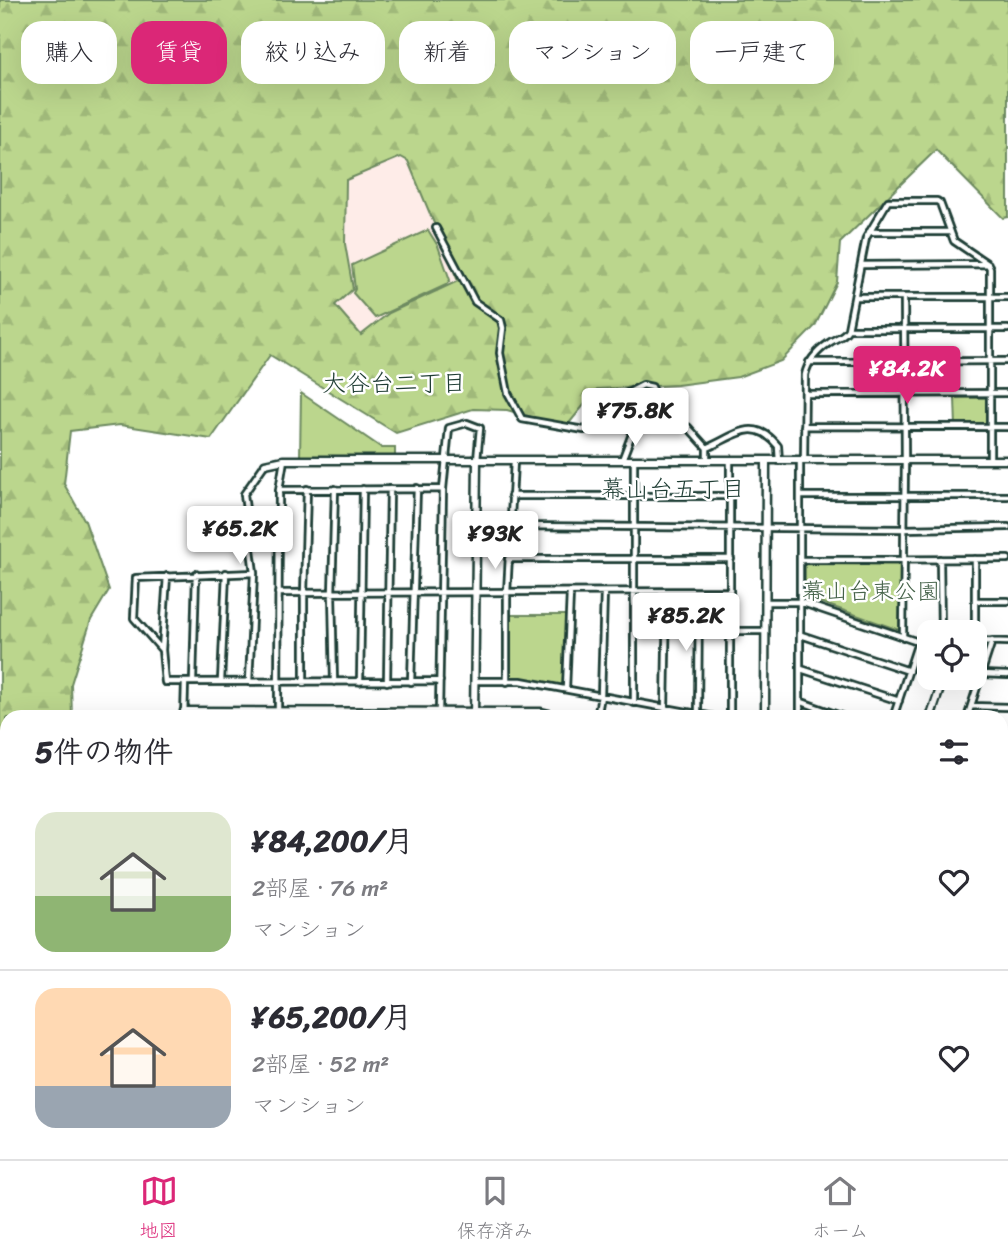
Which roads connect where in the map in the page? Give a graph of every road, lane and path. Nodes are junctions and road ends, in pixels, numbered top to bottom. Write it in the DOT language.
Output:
graph roads {
  1 [pos="436,228"];
  2 [pos="869,232"];
  3 [pos="950,232"];
  4 [pos="988,264"];
  5 [pos="862,265"];
  6 [pos="855,297"];
  7 [pos="990,297"];
  8 [pos="1008,297"];
  9 [pos="904,298"];
  10 [pos="848,329"];
  11 [pos="904,329"];
  12 [pos="990,329"];
  13 [pos="1008,329"];
  14 [pos="904,361"];
  15 [pos="990,361"];
  16 [pos="1008,361"];
  17 [pos="808,362"];
  18 [pos="904,393"];
  19 [pos="990,393"];
  20 [pos="1008,393"];
  21 [pos="806,394"];
  22 [pos="904,425"];
  23 [pos="635,426"];
  24 [pos="804,426"];
  25 [pos="990,427"];
  26 [pos="1008,427"];
  27 [pos="707,448"];
  28 [pos="446,459"];
  29 [pos="284,460"];
  30 [pos="622,460"];
  31 [pos="905,460"];
  32 [pos="990,460"];
  33 [pos="1008,460"];
  34 [pos="477,461"];
  35 [pos="514,461"];
  36 [pos="634,461"];
  37 [pos="707,461"];
  38 [pos="730,461"];
  39 [pos="766,461"];
  40 [pos="779,461"];
  41 [pos="802,461"];
  42 [pos="265,464"];
  43 [pos="417,488"];
  44 [pos="307,489"];
  45 [pos="335,489"];
  46 [pos="363,489"];
  47 [pos="390,489"];
  48 [pos="443,489"];
  49 [pos="279,490"];
  50 [pos="634,495"];
  51 [pos="731,495"];
  52 [pos="511,496"];
  53 [pos="800,496"];
  54 [pos="904,496"];
  55 [pos="1008,496"];
  56 [pos="510,526"];
  57 [pos="800,526"];
  58 [pos="731,527"];
  59 [pos="765,527"];
  60 [pos="1008,527"];
  61 [pos="635,528"];
  62 [pos="903,528"];
  63 [pos="635,558"];
  64 [pos="508,559"];
  65 [pos="730,559"];
  66 [pos="940,559"];
  67 [pos="975,559"];
  68 [pos="1008,559"];
  69 [pos="801,560"];
  70 [pos="904,561"];
  71 [pos="226,573"];
  72 [pos="254,573"];
  73 [pos="196,574"];
  74 [pos="167,576"];
  75 [pos="730,591"];
  76 [pos="604,592"];
  77 [pos="635,592"];
  78 [pos="278,593"];
  79 [pos="415,593"];
  80 [pos="474,593"];
  81 [pos="507,593"];
  82 [pos="570,593"];
  83 [pos="667,593"];
  84 [pos="699,593"];
  85 [pos="304,594"];
  86 [pos="332,594"];
  87 [pos="359,594"];
  88 [pos="387,594"];
  89 [pos="440,594"];
  90 [pos="765,601"];
  91 [pos="975,601"];
  92 [pos="1008,601"];
  93 [pos="800,602"];
  94 [pos="941,620"];
  95 [pos="975,620"];
  96 [pos="732,631"];
  97 [pos="765,631"];
  98 [pos="801,635"];
  99 [pos="903,636"];
  100 [pos="987,641"];
  101 [pos="992,641"];
  102 [pos="917,642"];
  103 [pos="1008,642"];
  104 [pos="917,645"];
  105 [pos="162,650"];
  106 [pos="987,658"];
  107 [pos="801,669"];
  108 [pos="909,671"];
  109 [pos="987,674"];
  110 [pos="1008,675"];
  111 [pos="193,680"];
  112 [pos="221,681"];
  113 [pos="279,681"];
  114 [pos="440,681"];
  115 [pos="475,681"];
  116 [pos="185,682"];
  117 [pos="249,682"];
  118 [pos="304,682"];
  119 [pos="334,682"];
  120 [pos="359,682"];
  121 [pos="387,682"];
  122 [pos="411,682"];
  123 [pos="507,682"];
  124 [pos="566,689"];
  125 [pos="940,690"];
  126 [pos="976,690"];
  127 [pos="601,696"];
  128 [pos="899,701"];
  129 [pos="802,702"];
  130 [pos="634,703"];
  131 [pos="971,706"];
  132 [pos="1008,707"];
  133 [pos="665,709"];
  134 [pos="184,710"];
  135 [pos="278,710"];
  136 [pos="439,710"];
  137 [pos="474,710"];
  138 [pos="598,710"];
  139 [pos="673,710"];
  140 [pos="698,710"];
  141 [pos="730,710"];
  142 [pos="765,710"];
  143 [pos="801,710"];
  144 [pos="824,710"];
  145 [pos="897,710"];
  146 [pos="933,710"];
  147 [pos="970,710"];
  1 -- 23 [label="street"];
  2 -- 3 [label="street"];
  2 -- 3 [label="street"];
  2 -- 5 [label="street"];
  3 -- 4 [label="street"];
  4 -- 5 [label="street"];
  4 -- 7 [label="street"];
  5 -- 6 [label="street"];
  6 -- 9 [label="street"];
  6 -- 10 [label="street"];
  7 -- 8 [label="street"];
  7 -- 9 [label="street"];
  7 -- 12 [label="street"];
  9 -- 11 [label="street"];
  10 -- 11 [label="street"];
  10 -- 17 [label="street"];
  11 -- 12 [label="street"];
  11 -- 14 [label="street"];
  12 -- 13 [label="street"];
  12 -- 15 [label="street"];
  14 -- 15 [label="street"];
  14 -- 17 [label="street"];
  14 -- 18 [label="street"];
  15 -- 16 [label="street"];
  15 -- 19 [label="street"];
  17 -- 21 [label="street"];
  18 -- 19 [label="street"];
  18 -- 21 [label="street"];
  18 -- 22 [label="street"];
  19 -- 20 [label="street"];
  19 -- 25 [label="street"];
  21 -- 24 [label="street"];
  22 -- 24 [label="street"];
  22 -- 25 [label="street"];
  22 -- 31 [label="street"];
  23 -- 27 [label="street"];
  23 -- 30 [label="street"];
  24 -- 41 [label="street"];
  25 -- 26 [label="street"];
  25 -- 32 [label="street"];
  27 -- 37 [label="street"];
  27 -- 40 [label="street"];
  28 -- 29 [label="street"];
  28 -- 34 [label="street"];
  28 -- 34 [label="street"];
  28 -- 48 [label="street"];
  29 -- 42 [label="street"];
  29 -- 49 [label="street"];
  30 -- 35 [label="street"];
  30 -- 36 [label="street"];
  31 -- 32 [label="street"];
  31 -- 41 [label="street"];
  31 -- 54 [label="street"];
  32 -- 33 [label="street"];
  34 -- 35 [label="street"];
  34 -- 80 [label="street"];
  35 -- 52 [label="street"];
  36 -- 37 [label="street"];
  36 -- 50 [label="street"];
  37 -- 38 [label="street"];
  38 -- 39 [label="street"];
  38 -- 51 [label="street"];
  39 -- 40 [label="street"];
  39 -- 59 [label="street"];
  40 -- 41 [label="street"];
  41 -- 53 [label="street"];
  42 -- 72 [label="street"];
  43 -- 47 [label="street"];
  43 -- 48 [label="street"];
  43 -- 79 [label="street"];
  44 -- 45 [label="street"];
  44 -- 49 [label="street"];
  44 -- 85 [label="street"];
  45 -- 46 [label="street"];
  45 -- 86 [label="street"];
  46 -- 47 [label="street"];
  46 -- 87 [label="street"];
  47 -- 88 [label="street"];
  48 -- 89 [label="street"];
  49 -- 78 [label="street"];
  50 -- 51 [label="street"];
  50 -- 52 [label="street"];
  50 -- 61 [label="street"];
  51 -- 58 [label="street"];
  52 -- 56 [label="street"];
  53 -- 54 [label="street"];
  53 -- 57 [label="street"];
  54 -- 55 [label="street"];
  54 -- 62 [label="street"];
  56 -- 61 [label="street"];
  56 -- 64 [label="street"];
  57 -- 59 [label="street"];
  57 -- 62 [label="street"];
  57 -- 69 [label="street"];
  58 -- 59 [label="street"];
  58 -- 61 [label="street"];
  58 -- 65 [label="street"];
  59 -- 90 [label="street"];
  60 -- 62 [label="street"];
  61 -- 63 [label="street"];
  62 -- 70 [label="street"];
  63 -- 64 [label="street"];
  63 -- 65 [label="street"];
  63 -- 77 [label="street"];
  64 -- 81 [label="street"];
  65 -- 75 [label="street"];
  66 -- 67 [label="street"];
  66 -- 70 [label="street"];
  66 -- 94 [label="street"];
  67 -- 68 [label="street"];
  67 -- 91 [label="street"];
  69 -- 70 [label="street"];
  69 -- 93 [label="street"];
  70 -- 99 [label="street"];
  71 -- 72 [label="street"];
  71 -- 73 [label="street"];
  71 -- 112 [label="street"];
  72 -- 117 [label="street"];
  73 -- 74 [label="street"];
  73 -- 111 [label="street"];
  74 -- 105 [label="street"];
  74 -- 105 [label="street"];
  75 -- 84 [label="street"];
  75 -- 96 [label="street"];
  76 -- 77 [label="street"];
  76 -- 82 [label="street"];
  76 -- 127 [label="street"];
  77 -- 83 [label="street"];
  77 -- 130 [label="street"];
  78 -- 85 [label="street"];
  78 -- 113 [label="street"];
  79 -- 88 [label="street"];
  79 -- 89 [label="street"];
  79 -- 122 [label="street"];
  80 -- 81 [label="street"];
  80 -- 89 [label="street"];
  80 -- 115 [label="street"];
  81 -- 82 [label="street"];
  81 -- 123 [label="street"];
  82 -- 124 [label="street"];
  83 -- 84 [label="street"];
  83 -- 133 [label="street"];
  84 -- 140 [label="street"];
  85 -- 86 [label="street"];
  85 -- 118 [label="street"];
  86 -- 87 [label="street"];
  86 -- 119 [label="street"];
  87 -- 88 [label="street"];
  87 -- 120 [label="street"];
  88 -- 121 [label="street"];
  89 -- 114 [label="street"];
  90 -- 93 [label="street"];
  90 -- 97 [label="street"];
  91 -- 92 [label="street"];
  91 -- 95 [label="street"];
  93 -- 98 [label="street"];
  93 -- 99 [label="street"];
  96 -- 97 [label="street"];
  96 -- 141 [label="street"];
  97 -- 142 [label="street"];
  98 -- 107 [label="street"];
  98 -- 108 [label="street"];
  99 -- 102 [label="street"];
  100 -- 101 [label="street"];
  101 -- 103 [label="street"];
  101 -- 106 [label="street"];
  104 -- 108 [label="street"];
  105 -- 116 [label="street"];
  107 -- 128 [label="street"];
  107 -- 129 [label="street"];
  108 -- 128 [label="street"];
  109 -- 110 [label="street"];
  111 -- 112 [label="street"];
  111 -- 116 [label="street"];
  112 -- 117 [label="street"];
  113 -- 117 [label="street"];
  113 -- 118 [label="street"];
  113 -- 135 [label="street"];
  114 -- 122 [label="street"];
  114 -- 136 [label="street"];
  115 -- 123 [label="street"];
  115 -- 137 [label="street"];
  116 -- 134 [label="street"];
  118 -- 119 [label="street"];
  119 -- 120 [label="street"];
  120 -- 121 [label="street"];
  121 -- 122 [label="street"];
  123 -- 124 [label="street"];
  124 -- 127 [label="street"];
  125 -- 146 [label="street"];
  126 -- 131 [label="street"];
  127 -- 130 [label="street"];
  127 -- 138 [label="street"];
  128 -- 145 [label="street"];
  129 -- 143 [label="street"];
  129 -- 144 [label="street"];
  130 -- 133 [label="street"];
  131 -- 132 [label="street"];
  131 -- 147 [label="street"];
  133 -- 139 [label="street"];
}
